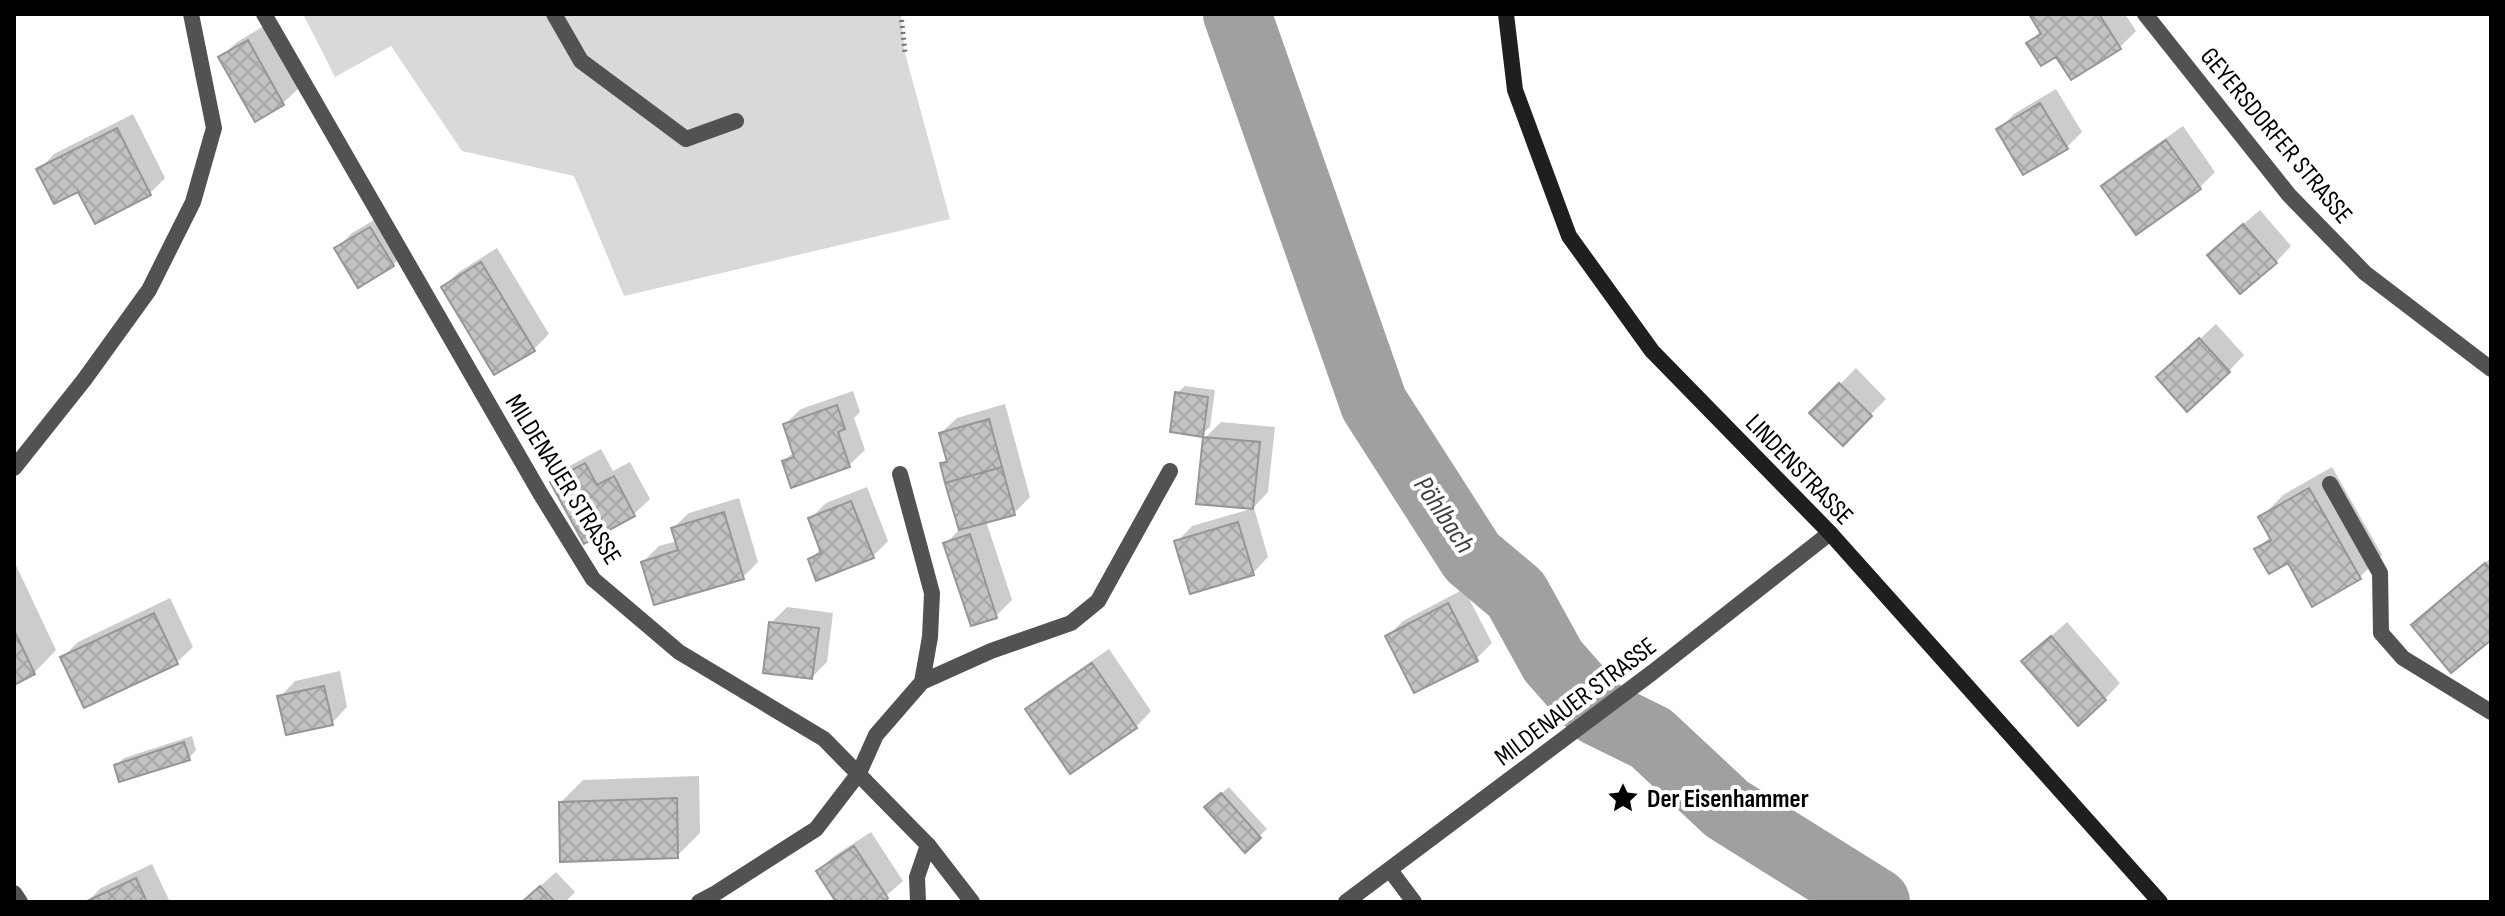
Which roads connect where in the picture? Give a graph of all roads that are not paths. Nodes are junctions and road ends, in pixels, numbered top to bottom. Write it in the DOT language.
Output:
graph roads {
  1 [pos="191,14"];
  2 [pos="264,14"];
  3 [pos="554,14"];
  4 [pos="1506,14"];
  5 [pos="2145,14"];
  6 [pos="736,121"];
  7 [pos="2491,369"];
  8 [pos="14,468"];
  9 [pos="1170,471"];
  10 [pos="900,474"];
  11 [pos="2330,484"];
  12 [pos="1830,533"];
  13 [pos="922,682"];
  14 [pos="2491,712"];
  15 [pos="859,773"];
  16 [pos="928,845"];
  17 [pos="1390,870"];
  18 [pos="14,893"];
  19 [pos="20,902"];
  20 [pos="699,902"];
  21 [pos="918,902"];
  22 [pos="972,902"];
  23 [pos="1346,902"];
  24 [pos="1414,902"];
  25 [pos="2160,902"];
  1 -- 8 [label="street"];
  2 -- 15 [label="street, MILDENAUER STRASSE"];
  3 -- 6 [label="street"];
  4 -- 12 [label="main road, LINDENSTRASSE"];
  5 -- 7 [label="street, GEYERSDORFER STRASSE"];
  9 -- 13 [label="street"];
  10 -- 13 [label="street"];
  11 -- 14 [label="street"];
  12 -- 17 [label="street, MILDENAUER STRASSE"];
  12 -- 25 [label="main road, LINDENSTRASSE"];
  13 -- 15 [label="street"];
  15 -- 16 [label="street, MILDENAUER STRASSE"];
  15 -- 20 [label="street"];
  16 -- 21 [label="street"];
  16 -- 22 [label="street, MILDENAUER STRASSE"];
  17 -- 23 [label="street, MILDENAUER STRASSE"];
  17 -- 24 [label="street"];
  18 -- 19 [label="street"];
}
